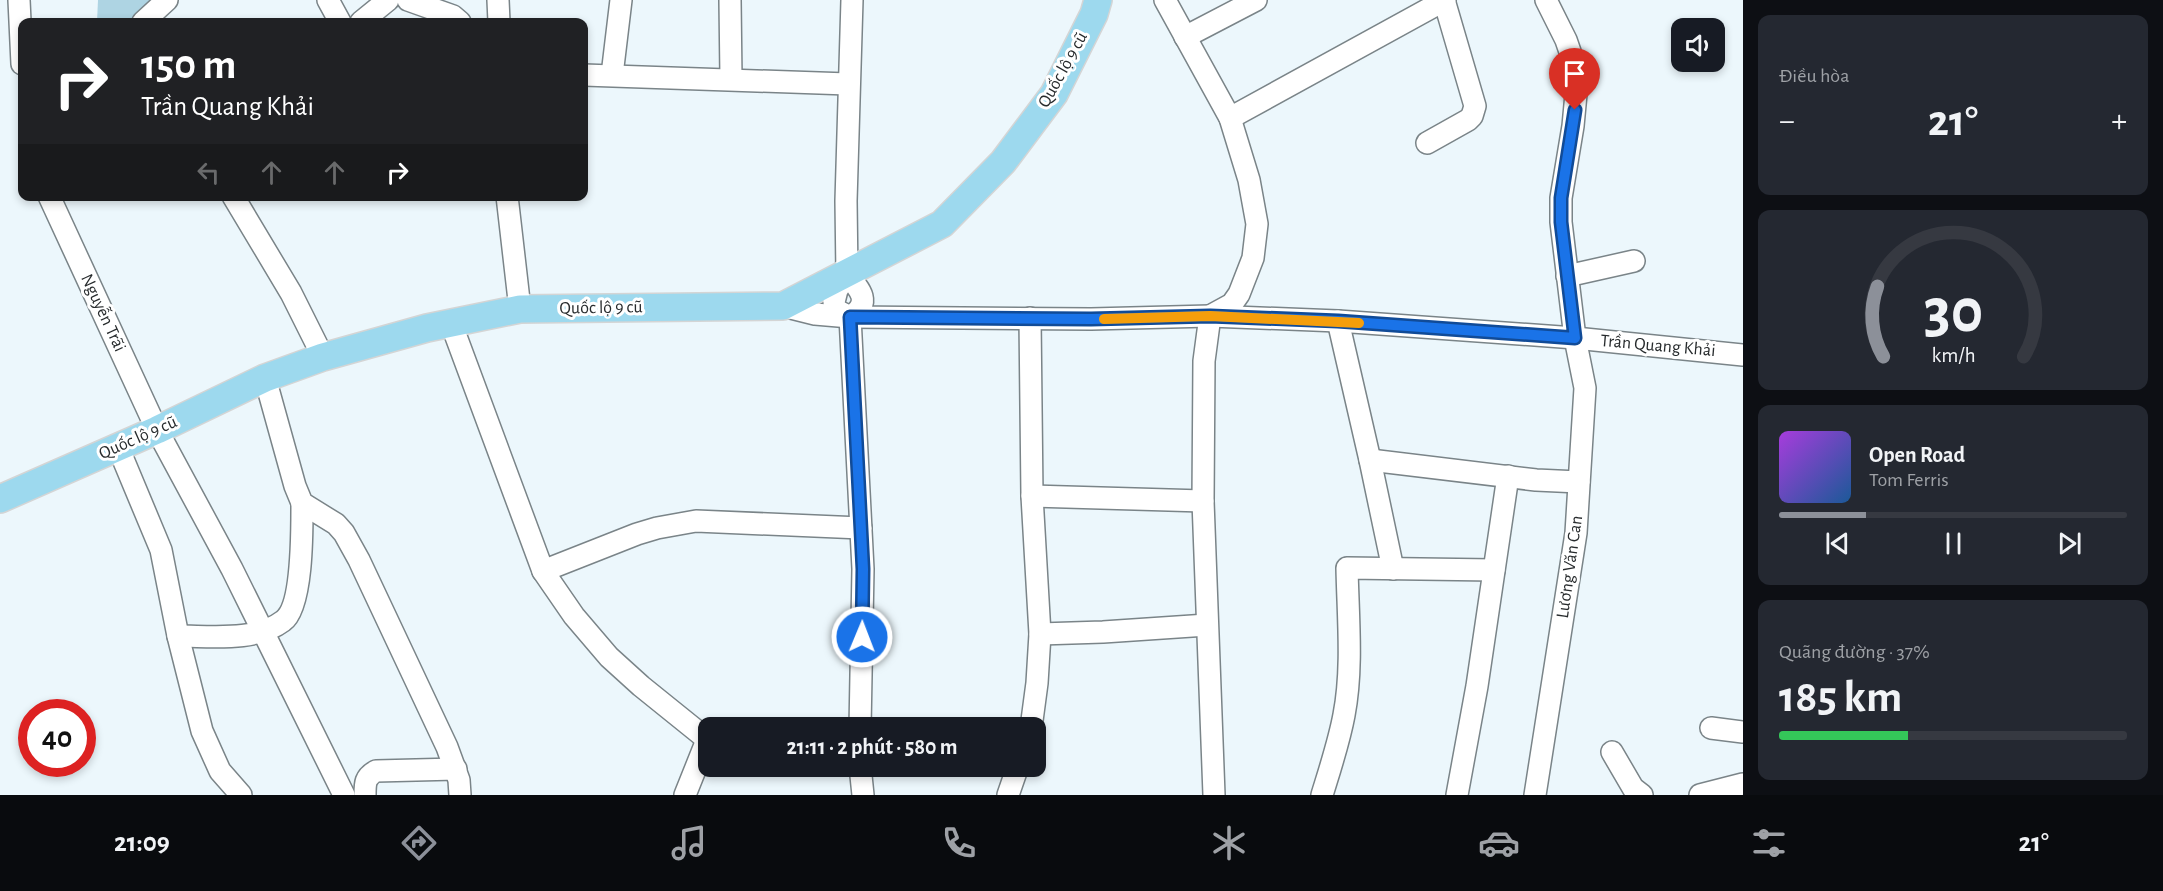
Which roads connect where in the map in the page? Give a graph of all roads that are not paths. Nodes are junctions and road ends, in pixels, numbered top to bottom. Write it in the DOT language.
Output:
graph roads {
  1 [pos="20,0"];
  2 [pos="167,0"];
  3 [pos="328,0"];
  4 [pos="387,0"];
  5 [pos="408,0"];
  6 [pos="498,0"];
  7 [pos="621,0"];
  8 [pos="730,0"];
  9 [pos="852,0"];
  10 [pos="1098,0"];
  11 [pos="1165,0"];
  12 [pos="1256,0"];
  13 [pos="1444,0"];
  14 [pos="1546,0"];
  15 [pos="21,18"];
  16 [pos="147,18"];
  17 [pos="338,18"];
  18 [pos="366,18"];
  19 [pos="455,18"];
  20 [pos="499,18"];
  21 [pos="1185,37"];
  22 [pos="588,75"];
  23 [pos="612,75"];
  24 [pos="731,78"];
  25 [pos="848,84"];
  26 [pos="1230,118"];
  27 [pos="1427,143"];
  28 [pos="56,201"];
  29 [pos="236,201"];
  30 [pos="508,201"];
  31 [pos="1634,261"];
  32 [pos="847,275"];
  33 [pos="1567,276"];
  34 [pos="783,306"];
  35 [pos="520,309"];
  36 [pos="1210,316"];
  37 [pos="850,317"];
  38 [pos="1030,318"];
  39 [pos="1338,321"];
  40 [pos="451,323"];
  41 [pos="1575,338"];
  42 [pos="1743,355"];
  43 [pos="323,357"];
  44 [pos="265,378"];
  45 [pos="157,430"];
  46 [pos="118,447"];
  47 [pos="1370,460"];
  48 [pos="1508,476"];
  49 [pos="1579,482"];
  50 [pos="1032,496"];
  51 [pos="0,499"];
  52 [pos="1203,501"];
  53 [pos="302,504"];
  54 [pos="861,528"];
  55 [pos="1393,569"];
  56 [pos="1494,570"];
  57 [pos="543,571"];
  58 [pos="1207,626"];
  59 [pos="262,631"];
  60 [pos="1040,634"];
  61 [pos="178,636"];
  62 [pos="860,717"];
  63 [pos="1032,717"];
  64 [pos="1711,728"];
  65 [pos="698,732"];
  66 [pos="1743,732"];
  67 [pos="1612,752"];
  68 [pos="698,762"];
  69 [pos="456,769"];
  70 [pos="861,777"];
  71 [pos="1014,777"];
  72 [pos="1743,784"];
  73 [pos="242,795"];
  74 [pos="344,795"];
  75 [pos="365,795"];
  76 [pos="460,795"];
  77 [pos="685,795"];
  78 [pos="863,795"];
  79 [pos="1008,795"];
  80 [pos="1214,795"];
  81 [pos="1322,795"];
  82 [pos="1457,795"];
  83 [pos="1534,795"];
  84 [pos="1642,795"];
  85 [pos="1700,795"];
  1 -- 15 [label="street"];
  2 -- 16 [label="street"];
  3 -- 17 [label="street"];
  4 -- 18 [label="street"];
  5 -- 19 [label="street"];
  6 -- 20 [label="street"];
  7 -- 23 [label="street"];
  8 -- 24 [label="street"];
  9 -- 25 [label="street"];
  10 -- 32 [label="main road, Quốc lộ 9 cũ"];
  11 -- 21 [label="street"];
  12 -- 21 [label="street"];
  13 -- 26 [label="street"];
  13 -- 27 [label="street"];
  14 -- 33 [label="street, Lương Văn Can"];
  21 -- 26 [label="street"];
  22 -- 23 [label="street"];
  23 -- 24 [label="street"];
  24 -- 25 [label="street"];
  25 -- 32 [label="street"];
  26 -- 36 [label="street"];
  28 -- 45 [label="street, Nguyễn Trãi"];
  29 -- 43 [label="street"];
  30 -- 35 [label="street"];
  31 -- 33 [label="street"];
  32 -- 34 [label="main road, Quốc lộ 9 cũ"];
  32 -- 37 [label="street"];
  33 -- 41 [label="street, Lương Văn Can"];
  34 -- 35 [label="main road, Quốc lộ 9 cũ"];
  34 -- 37 [label="street, Trần Quang Khải"];
  35 -- 40 [label="main road, Quốc lộ 9 cũ"];
  36 -- 38 [label="street, Trần Quang Khải"];
  36 -- 39 [label="street, Trần Quang Khải"];
  36 -- 52 [label="street"];
  37 -- 38 [label="street, Trần Quang Khải"];
  37 -- 54 [label="street"];
  38 -- 50 [label="street"];
  39 -- 41 [label="street, Trần Quang Khải"];
  39 -- 47 [label="street"];
  40 -- 43 [label="main road, Quốc lộ 9 cũ"];
  40 -- 57 [label="street"];
  41 -- 42 [label="street, Trần Quang Khải"];
  41 -- 49 [label="street, Lương Văn Can"];
  43 -- 44 [label="main road, Quốc lộ 9 cũ"];
  44 -- 45 [label="main road, Quốc lộ 9 cũ"];
  44 -- 53 [label="street"];
  45 -- 46 [label="main road, Quốc lộ 9 cũ"];
  45 -- 59 [label="street, Nguyễn Trãi"];
  46 -- 51 [label="main road, Quốc lộ 9 cũ"];
  46 -- 61 [label="street"];
  47 -- 48 [label="street"];
  47 -- 55 [label="street"];
  48 -- 49 [label="street"];
  48 -- 56 [label="street"];
  49 -- 83 [label="street, Lương Văn Can"];
  50 -- 52 [label="street"];
  50 -- 60 [label="street"];
  52 -- 58 [label="street"];
  53 -- 59 [label="street"];
  53 -- 69 [label="street"];
  54 -- 57 [label="street"];
  54 -- 62 [label="street"];
  55 -- 56 [label="street"];
  55 -- 81 [label="street"];
  56 -- 82 [label="street"];
  57 -- 65 [label="street"];
  58 -- 60 [label="street"];
  58 -- 80 [label="street"];
  59 -- 61 [label="street"];
  59 -- 74 [label="street, Nguyễn Trãi"];
  60 -- 63 [label="street"];
  61 -- 73 [label="street"];
  64 -- 66 [label="street"];
  67 -- 84 [label="street"];
  68 -- 77 [label="street"];
  69 -- 75 [label="street"];
  69 -- 76 [label="street"];
  70 -- 78 [label="street"];
  71 -- 79 [label="street"];
  72 -- 85 [label="street"];
}
